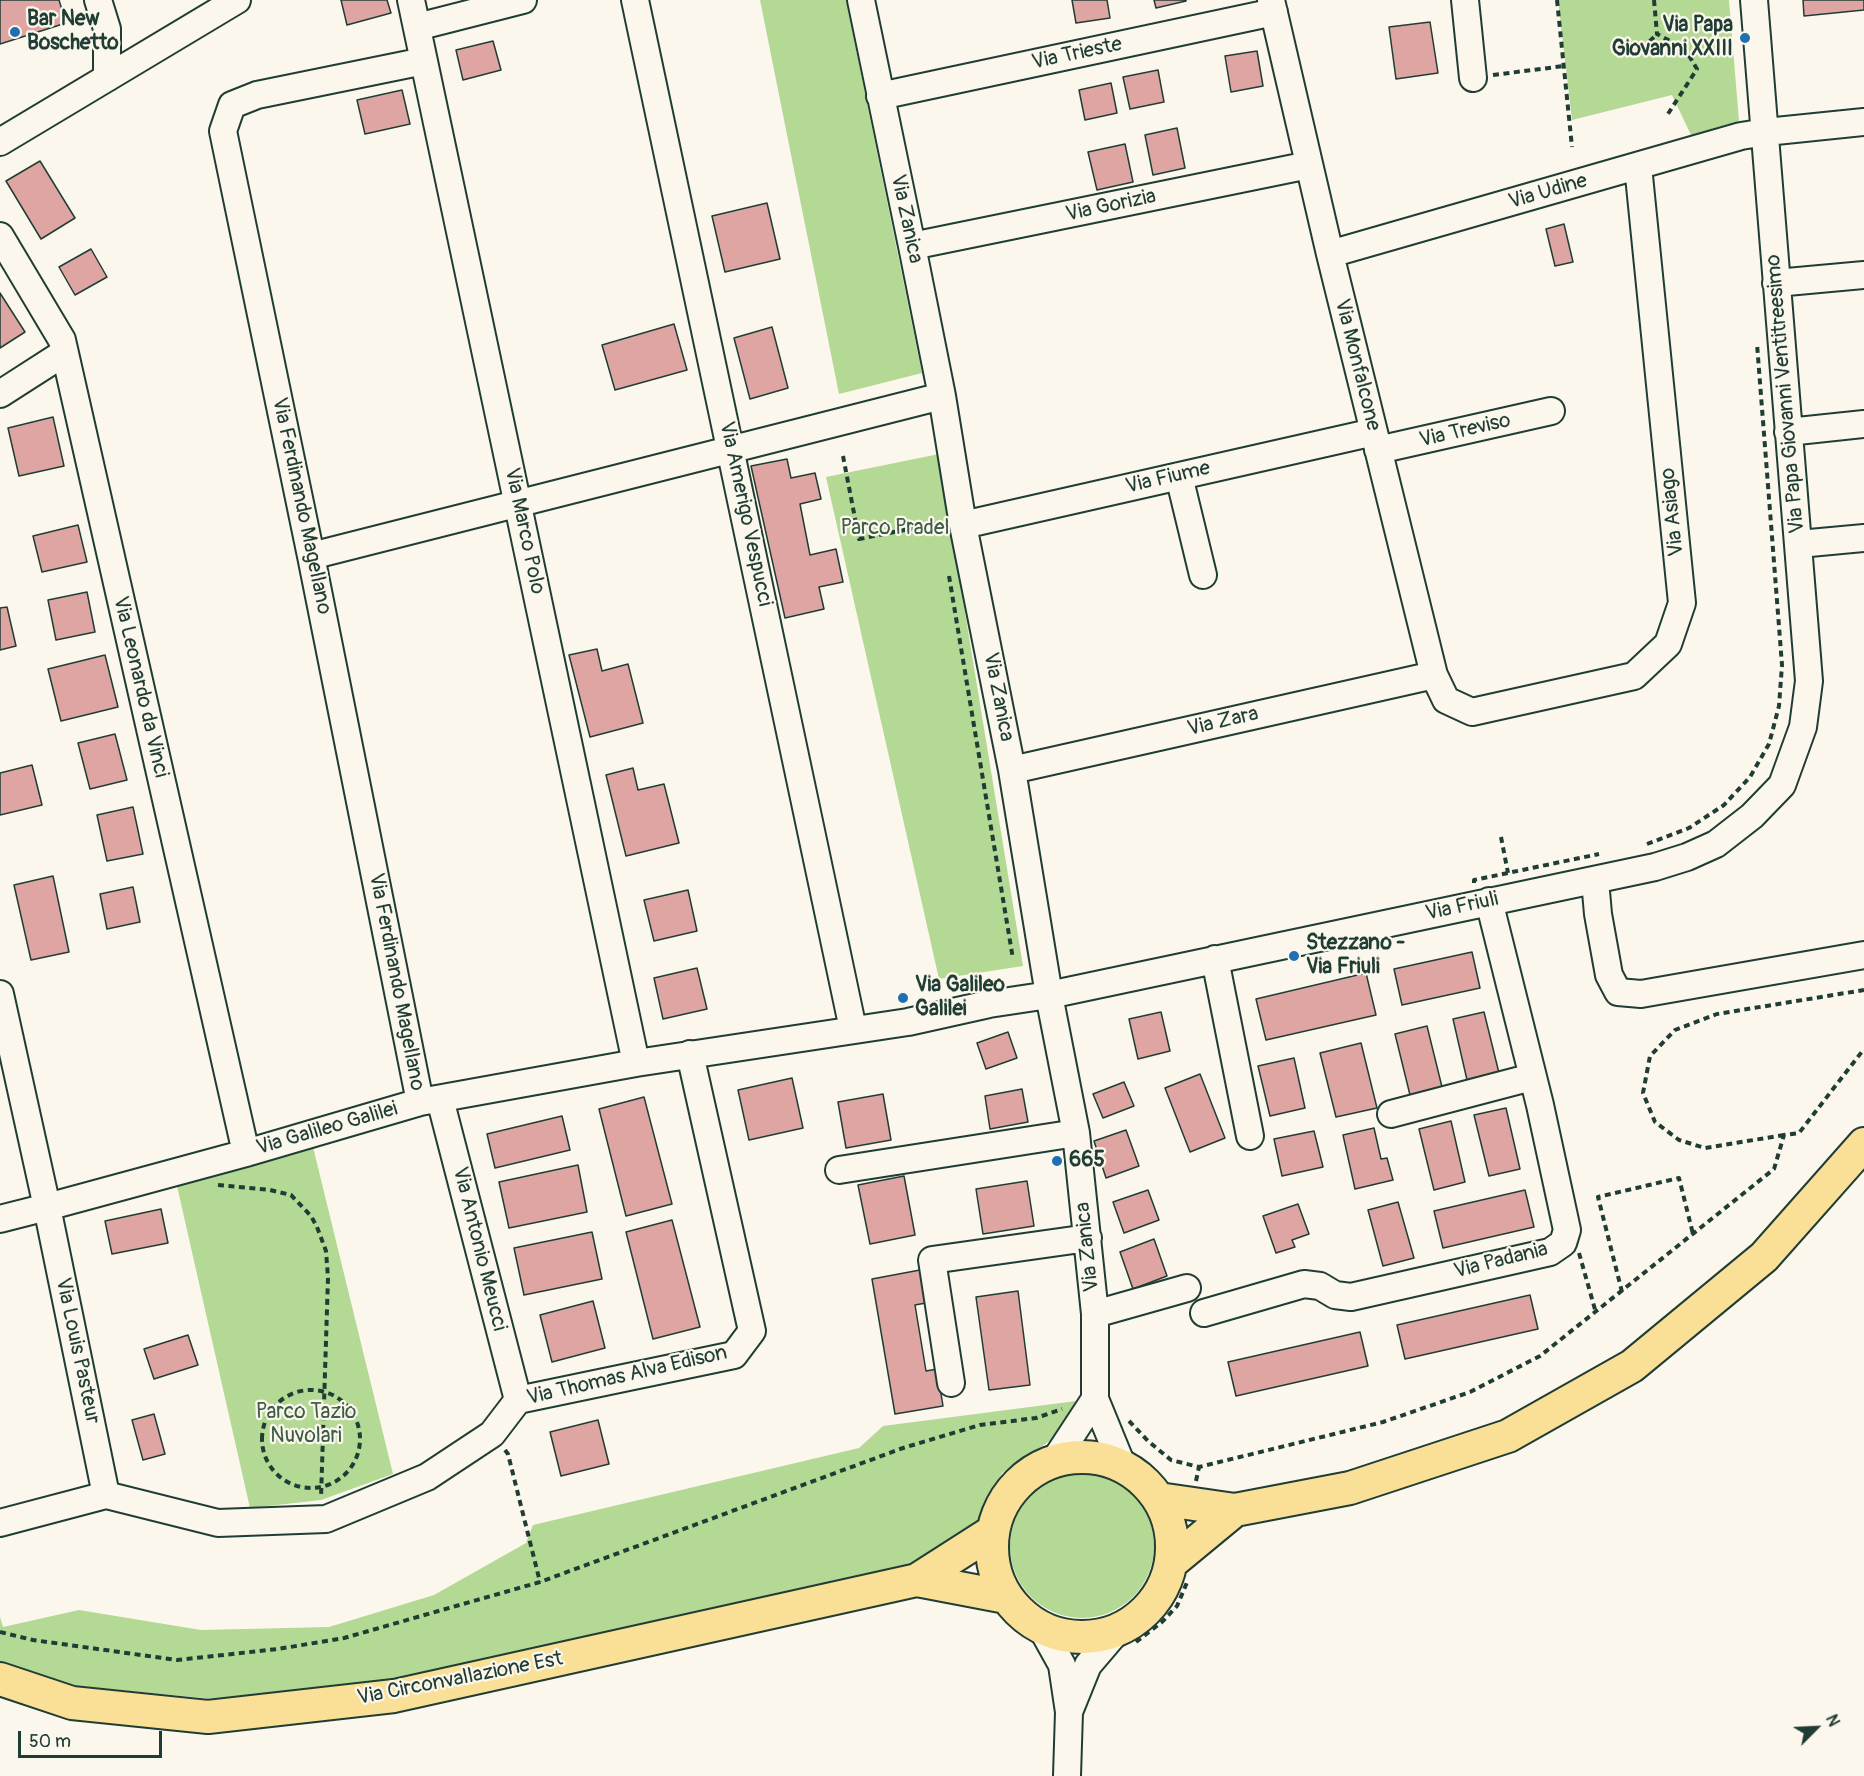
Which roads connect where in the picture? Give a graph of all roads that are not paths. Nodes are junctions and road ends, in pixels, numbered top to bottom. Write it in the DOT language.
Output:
graph roads {
  1 [pos="99,0"];
  2 [pos="237,0"];
  3 [pos="411,0"];
  4 [pos="523,0"];
  5 [pos="635,0"];
  6 [pos="861,0"];
  7 [pos="1466,0"];
  8 [pos="1754,0"];
  9 [pos="1272,6"];
  10 [pos="196,12"];
  11 [pos="417,27"];
  12 [pos="107,29"];
  13 [pos="135,61"];
  14 [pos="424,61"];
  15 [pos="106,78"];
  16 [pos="1473,78"];
  17 [pos="880,96"];
  18 [pos="1864,123"];
  19 [pos="1766,132"];
  20 [pos="0,142"];
  21 [pos="1310,165"];
  22 [pos="1638,166"];
  23 [pos="0,236"];
  24 [pos="912,246"];
  25 [pos="1330,254"];
  26 [pos="1864,275"];
  27 [pos="1776,283"];
  28 [pos="64,353"];
  29 [pos="0,394"];
  30 [pos="942,396"];
  31 [pos="1551,411"];
  32 [pos="1864,424"];
  33 [pos="1788,432"];
  34 [pos="1376,441"];
  35 [pos="732,449"];
  36 [pos="1179,476"];
  37 [pos="518,504"];
  38 [pos="953,530"];
  39 [pos="1864,538"];
  40 [pos="1799,544"];
  41 [pos="311,556"];
  42 [pos="1203,575"];
  43 [pos="1434,675"];
  44 [pos="1472,712"];
  45 [pos="1012,770"];
  46 [pos="1782,784"];
  47 [pos="1595,880"];
  48 [pos="1481,903"];
  49 [pos="1864,955"];
  50 [pos="1215,959"];
  51 [pos="0,994"];
  52 [pos="1049,995"];
  53 [pos="853,1029"];
  54 [pos="690,1054"];
  55 [pos="636,1063"];
  56 [pos="1532,1077"];
  57 [pos="430,1100"];
  58 [pos="1391,1114"];
  59 [pos="1076,1133"];
  60 [pos="1250,1136"];
  61 [pos="1864,1144"];
  62 [pos="246,1153"];
  63 [pos="839,1170"];
  64 [pos="47,1208"];
  65 [pos="0,1219"];
  66 [pos="1088,1239"];
  67 [pos="1187,1288"];
  68 [pos="1204,1313"];
  69 [pos="1095,1314"];
  70 [pos="951,1383"];
  71 [pos="1095,1399"];
  72 [pos="518,1400"];
  73 [pos="1055,1460"];
  74 [pos="1122,1465"];
  75 [pos="106,1495"];
  76 [pos="1159,1499"];
  77 [pos="1235,1510"];
  78 [pos="0,1523"];
  79 [pos="992,1532"];
  80 [pos="1181,1569"];
  81 [pos="917,1580"];
  82 [pos="1006,1597"];
  83 [pos="1042,1629"];
  84 [pos="1125,1638"];
  85 [pos="0,1679"];
  86 [pos="1069,1712"];
  87 [pos="1067,1776"];
  1 -- 12 [label="street"];
  2 -- 10 [label="street"];
  3 -- 11 [label="street, Via Marco Polo"];
  4 -- 11 [label="street"];
  5 -- 35 [label="street, Via Amerigo Vespucci"];
  6 -- 17 [label="street, Via Zanica"];
  7 -- 16 [label="street"];
  8 -- 19 [label="street, Via Papa Giovanni Ventitreesimo"];
  9 -- 17 [label="street, Via Trieste"];
  9 -- 21 [label="street, Via Monfalcone"];
  10 -- 13 [label="street"];
  11 -- 14 [label="street, Via Marco Polo"];
  12 -- 13 [label="street"];
  12 -- 15 [label="street"];
  13 -- 15 [label="street"];
  14 -- 37 [label="street, Via Marco Polo"];
  14 -- 41 [label="street, Via Ferdinando Magellano"];
  15 -- 20 [label="street"];
  17 -- 24 [label="street, Via Zanica"];
  18 -- 19 [label="street, Via Udine"];
  19 -- 22 [label="street, Via Udine"];
  19 -- 27 [label="street, Via Papa Giovanni Ventitreesimo"];
  21 -- 24 [label="street, Via Gorizia"];
  21 -- 25 [label="street, Via Monfalcone"];
  22 -- 25 [label="street, Via Udine"];
  22 -- 44 [label="street, Via Asiago"];
  23 -- 28 [label="street, Via Leonardo da Vinci"];
  24 -- 30 [label="street, Via Zanica"];
  25 -- 34 [label="street, Via Monfalcone"];
  26 -- 27 [label="street"];
  27 -- 33 [label="street, Via Papa Giovanni Ventitreesimo"];
  28 -- 29 [label="street"];
  28 -- 62 [label="street, Via Leonardo da Vinci"];
  30 -- 35 [label="street"];
  30 -- 38 [label="street, Via Zanica"];
  31 -- 34 [label="street, Via Treviso"];
  32 -- 33 [label="street"];
  33 -- 40 [label="street, Via Papa Giovanni Ventitreesimo"];
  34 -- 36 [label="street, Via Fiume"];
  34 -- 43 [label="street, Via Monfalcone"];
  35 -- 37 [label="street"];
  35 -- 53 [label="street, Via Amerigo Vespucci"];
  36 -- 38 [label="street, Via Fiume"];
  36 -- 42 [label="street"];
  37 -- 41 [label="street"];
  37 -- 55 [label="street, Via Marco Polo"];
  38 -- 45 [label="street, Via Zanica"];
  39 -- 40 [label="street"];
  40 -- 46 [label="street, Via Papa Giovanni Ventitreesimo"];
  41 -- 57 [label="street, Via Ferdinando Magellano"];
  43 -- 44 [label="street, Via Monfalcone"];
  43 -- 45 [label="street, Via Zara"];
  45 -- 52 [label="street, Via Zanica"];
  46 -- 47 [label="street, Via Friuli"];
  47 -- 48 [label="street, Via Friuli"];
  47 -- 49 [label="street"];
  48 -- 50 [label="street, Via Friuli"];
  48 -- 56 [label="street, Via Padania"];
  50 -- 52 [label="street, Via Friuli"];
  50 -- 60 [label="street"];
  51 -- 64 [label="street, Via Louis Pasteur"];
  52 -- 53 [label="street, Via Galileo Galilei"];
  52 -- 59 [label="street, Via Zanica"];
  53 -- 54 [label="street, Via Galileo Galilei"];
  54 -- 55 [label="street, Via Galileo Galilei"];
  54 -- 72 [label="street, Via Thomas Alva Edison"];
  55 -- 57 [label="street, Via Galileo Galilei"];
  56 -- 58 [label="street"];
  56 -- 68 [label="street, Via Padania"];
  57 -- 62 [label="street, Via Galileo Galilei"];
  57 -- 72 [label="street, Via Antonio Meucci"];
  59 -- 63 [label="street"];
  59 -- 66 [label="street, Via Zanica"];
  61 -- 77 [label="main road"];
  62 -- 64 [label="street, Via Galileo Galilei"];
  64 -- 65 [label="street, Via Galileo Galilei"];
  64 -- 75 [label="street, Via Louis Pasteur"];
  66 -- 69 [label="street, Via Zanica"];
  66 -- 70 [label="street"];
  67 -- 69 [label="street"];
  69 -- 71 [label="street, Via Zanica"];
  71 -- 73 [label="street"];
  71 -- 74 [label="street, Via Zanica"];
  72 -- 75 [label="street, Via Thomas Alva Edison"];
  73 -- 74 [label="main road"];
  73 -- 79 [label="main road"];
  74 -- 76 [label="main road"];
  75 -- 78 [label="street, Via Thomas Alva Edison"];
  76 -- 77 [label="main road"];
  76 -- 80 [label="main road"];
  77 -- 80 [label="main road"];
  79 -- 81 [label="main road, Via Circonvallazione Est"];
  79 -- 82 [label="main road"];
  80 -- 84 [label="main road"];
  81 -- 82 [label="main road, Via Circonvallazione Est"];
  81 -- 85 [label="main road, Via Circonvallazione Est"];
  82 -- 83 [label="main road"];
  83 -- 84 [label="main road"];
  83 -- 86 [label="street"];
  84 -- 86 [label="street"];
  86 -- 87 [label="street"];
}
